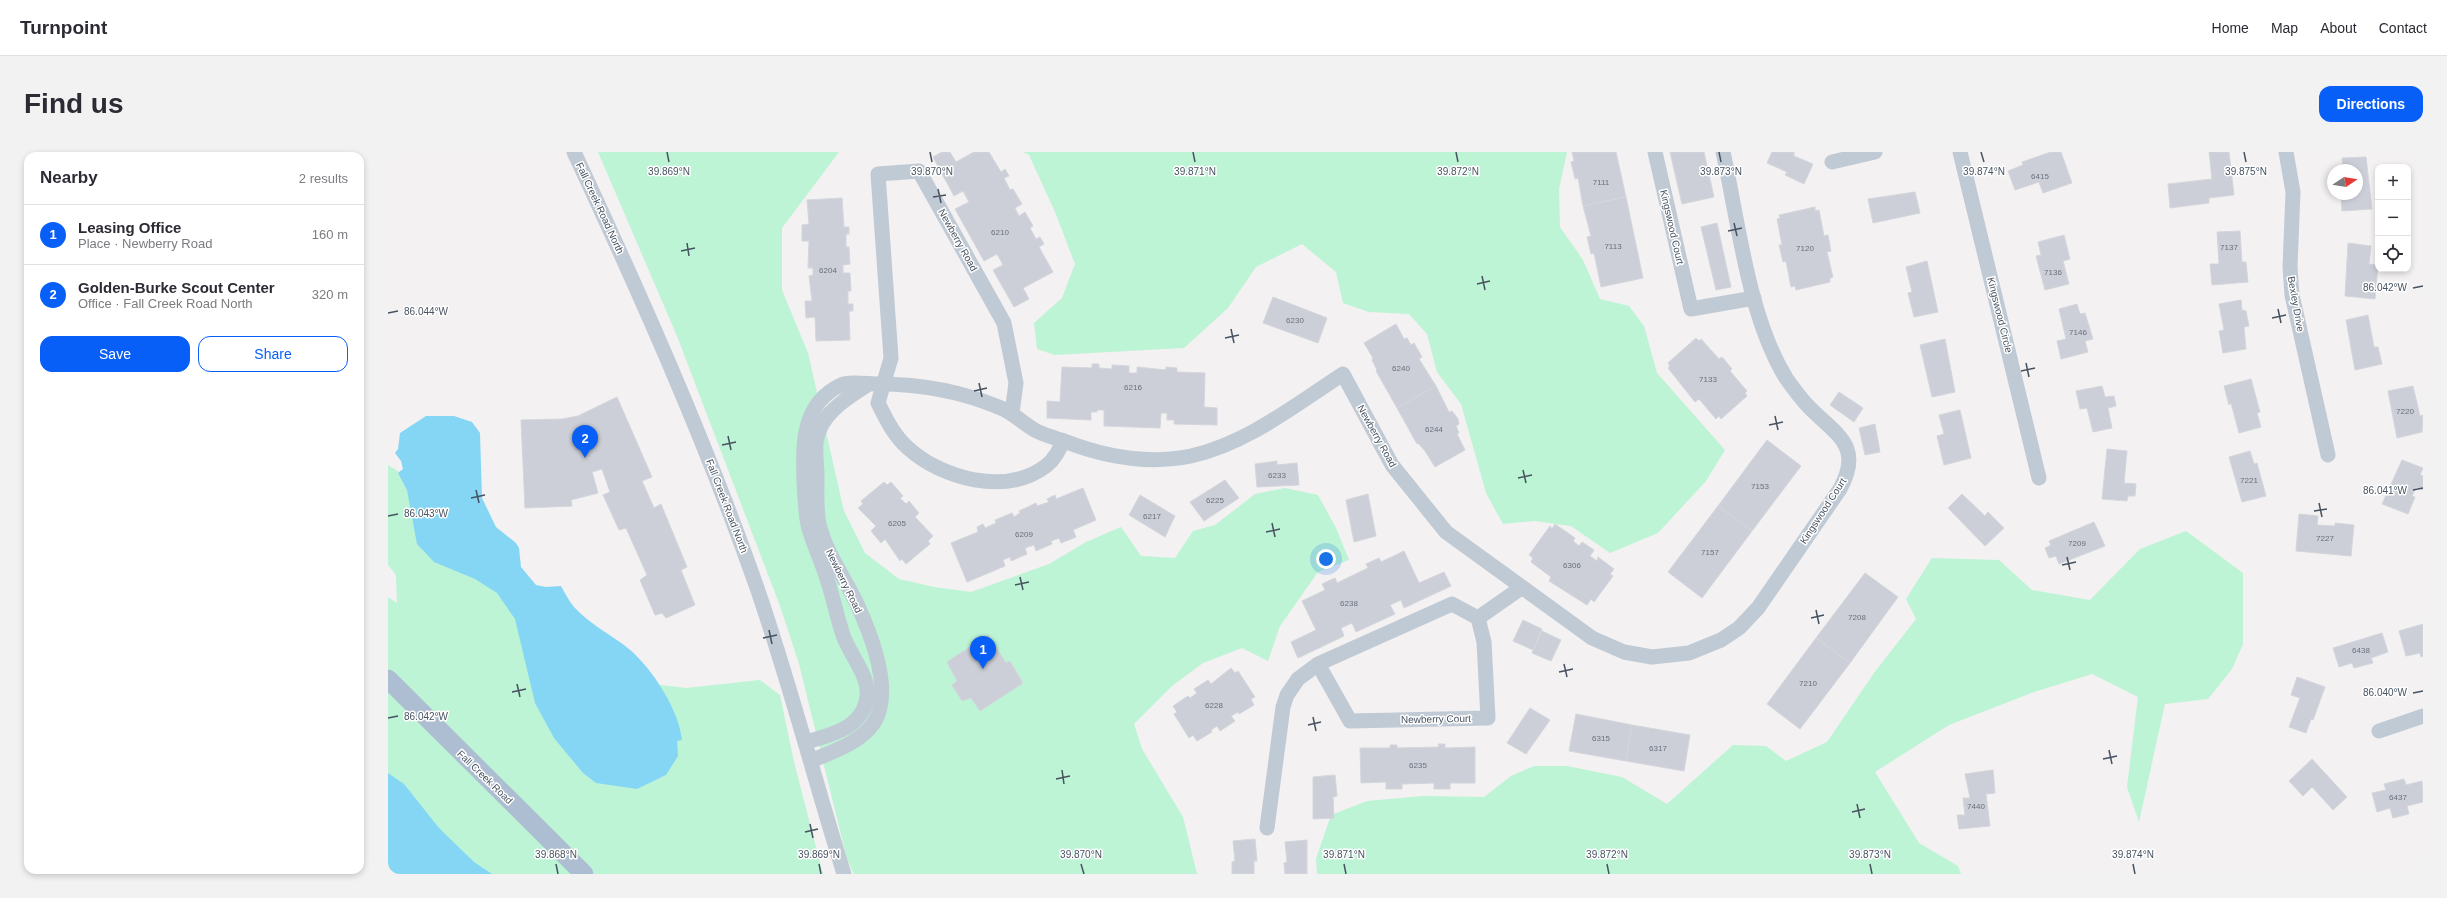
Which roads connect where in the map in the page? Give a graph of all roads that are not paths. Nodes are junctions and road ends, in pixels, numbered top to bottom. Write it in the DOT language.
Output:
graph roads {
  1 [pos="574,152"];
  2 [pos="1655,152"];
  3 [pos="1723,152"];
  4 [pos="1875,152"];
  5 [pos="1960,152"];
  6 [pos="2286,152"];
  7 [pos="1832,162"];
  8 [pos="1754,298"];
  9 [pos="869,384"];
  10 [pos="884,384"];
  11 [pos="1012,413"];
  12 [pos="1063,441"];
  13 [pos="2328,455"];
  14 [pos="2039,478"];
  15 [pos="1521,588"];
  16 [pos="1478,618"];
  17 [pos="1688,653"];
  18 [pos="1318,664"];
  19 [pos="388,679"];
  20 [pos="2423,716"];
  21 [pos="2379,731"];
  22 [pos="806,742"];
  23 [pos="811,761"];
  24 [pos="1268,828"];
  25 [pos="584,874"];
  26 [pos="844,874"];
  1 -- 22 [label="street, Fall Creek Road North"];
  2 -- 8 [label="street, Kingswood Court"];
  3 -- 8 [label="street, Kingswood Court"];
  4 -- 7 [label="street"];
  5 -- 14 [label="street, Kingswood Circle"];
  6 -- 13 [label="street, Bexley Drive"];
  8 -- 17 [label="street, Kingswood Court"];
  9 -- 10 [label="street, Newberry Road"];
  9 -- 22 [label="street, Newberry Road"];
  9 -- 23 [label="street, Newberry Road"];
  10 -- 11 [label="street, Newberry Road"];
  10 -- 11 [label="street, Newberry Road"];
  10 -- 12 [label="street, Newberry Road"];
  11 -- 12 [label="street, Newberry Road"];
  12 -- 15 [label="street, Newberry Road"];
  15 -- 16 [label="street"];
  15 -- 17 [label="street, Newberry Road"];
  16 -- 18 [label="street"];
  16 -- 18 [label="street, Newberry Court"];
  18 -- 24 [label="street"];
  19 -- 25 [label="main road, Fall Creek Road"];
  20 -- 21 [label="street"];
  22 -- 23 [label="street, Fall Creek Road North"];
  23 -- 26 [label="street, Fall Creek Road North"];
}
